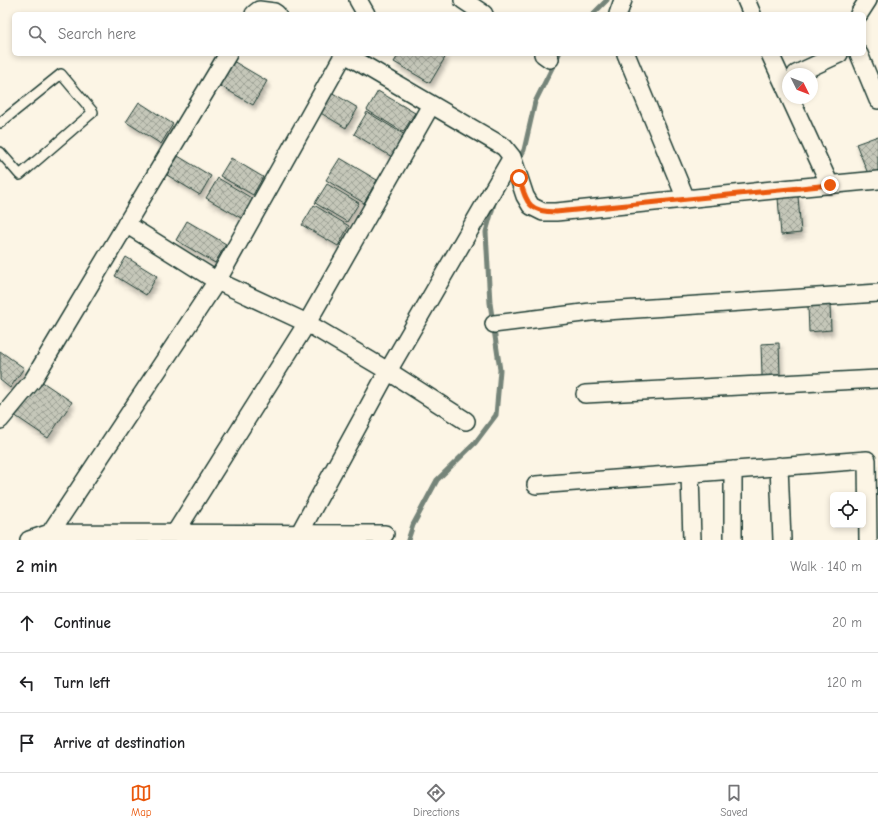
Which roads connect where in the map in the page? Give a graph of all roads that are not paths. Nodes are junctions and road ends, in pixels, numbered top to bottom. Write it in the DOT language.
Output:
graph roads {
  1 [pos="358,0"];
  2 [pos="463,0"];
  3 [pos="623,0"];
  4 [pos="746,0"];
  5 [pos="868,0"];
  6 [pos="256,12"];
  7 [pos="268,12"];
  8 [pos="365,12"];
  9 [pos="481,12"];
  10 [pos="619,12"];
  11 [pos="751,12"];
  12 [pos="860,12"];
  13 [pos="227,56"];
  14 [pos="343,56"];
  15 [pos="347,56"];
  16 [pos="627,56"];
  17 [pos="771,56"];
  18 [pos="835,56"];
  19 [pos="860,56"];
  20 [pos="809,68"];
  21 [pos="782,80"];
  22 [pos="878,100"];
  23 [pos="793,104"];
  24 [pos="431,105"];
  25 [pos="0,123"];
  26 [pos="0,152"];
  27 [pos="512,158"];
  28 [pos="878,180"];
  29 [pos="830,185"];
  30 [pos="686,198"];
  31 [pos="126,224"];
  32 [pos="217,281"];
  33 [pos="878,293"];
  34 [pos="307,323"];
  35 [pos="494,324"];
  36 [pos="388,371"];
  37 [pos="878,380"];
  38 [pos="585,394"];
  39 [pos="0,420"];
  40 [pos="466,421"];
  41 [pos="873,460"];
  42 [pos="779,466"];
  43 [pos="733,470"];
  44 [pos="690,474"];
  45 [pos="536,485"];
  46 [pos="50,533"];
  47 [pos="175,534"];
  48 [pos="299,534"];
  49 [pos="385,534"];
  50 [pos="29,540"];
  51 [pos="692,540"];
  52 [pos="733,540"];
  53 [pos="782,540"];
  54 [pos="868,540"];
  1 -- 8 [label="street"];
  2 -- 9 [label="street"];
  3 -- 10 [label="street"];
  4 -- 11 [label="street"];
  5 -- 12 [label="street"];
  6 -- 7 [label="street"];
  13 -- 31 [label="street"];
  14 -- 32 [label="street"];
  15 -- 24 [label="street"];
  16 -- 30 [label="street"];
  17 -- 21 [label="street"];
  18 -- 20 [label="street"];
  19 -- 22 [label="street"];
  23 -- 29 [label="street"];
  24 -- 27 [label="street"];
  24 -- 34 [label="street"];
  25 -- 26 [label="lane"];
  27 -- 30 [label="street"];
  27 -- 36 [label="street"];
  28 -- 29 [label="street"];
  29 -- 30 [label="street"];
  31 -- 32 [label="street"];
  31 -- 39 [label="street"];
  32 -- 34 [label="street"];
  32 -- 46 [label="street"];
  33 -- 35 [label="street"];
  34 -- 36 [label="street"];
  34 -- 47 [label="street"];
  36 -- 40 [label="street"];
  36 -- 48 [label="street"];
  37 -- 38 [label="street"];
  41 -- 42 [label="street"];
  41 -- 54 [label="street"];
  42 -- 43 [label="street"];
  42 -- 53 [label="street"];
  43 -- 44 [label="street"];
  43 -- 52 [label="street"];
  44 -- 45 [label="street"];
  44 -- 51 [label="street"];
  46 -- 47 [label="street"];
  46 -- 50 [label="street"];
  47 -- 48 [label="street"];
  48 -- 49 [label="street"];
}
